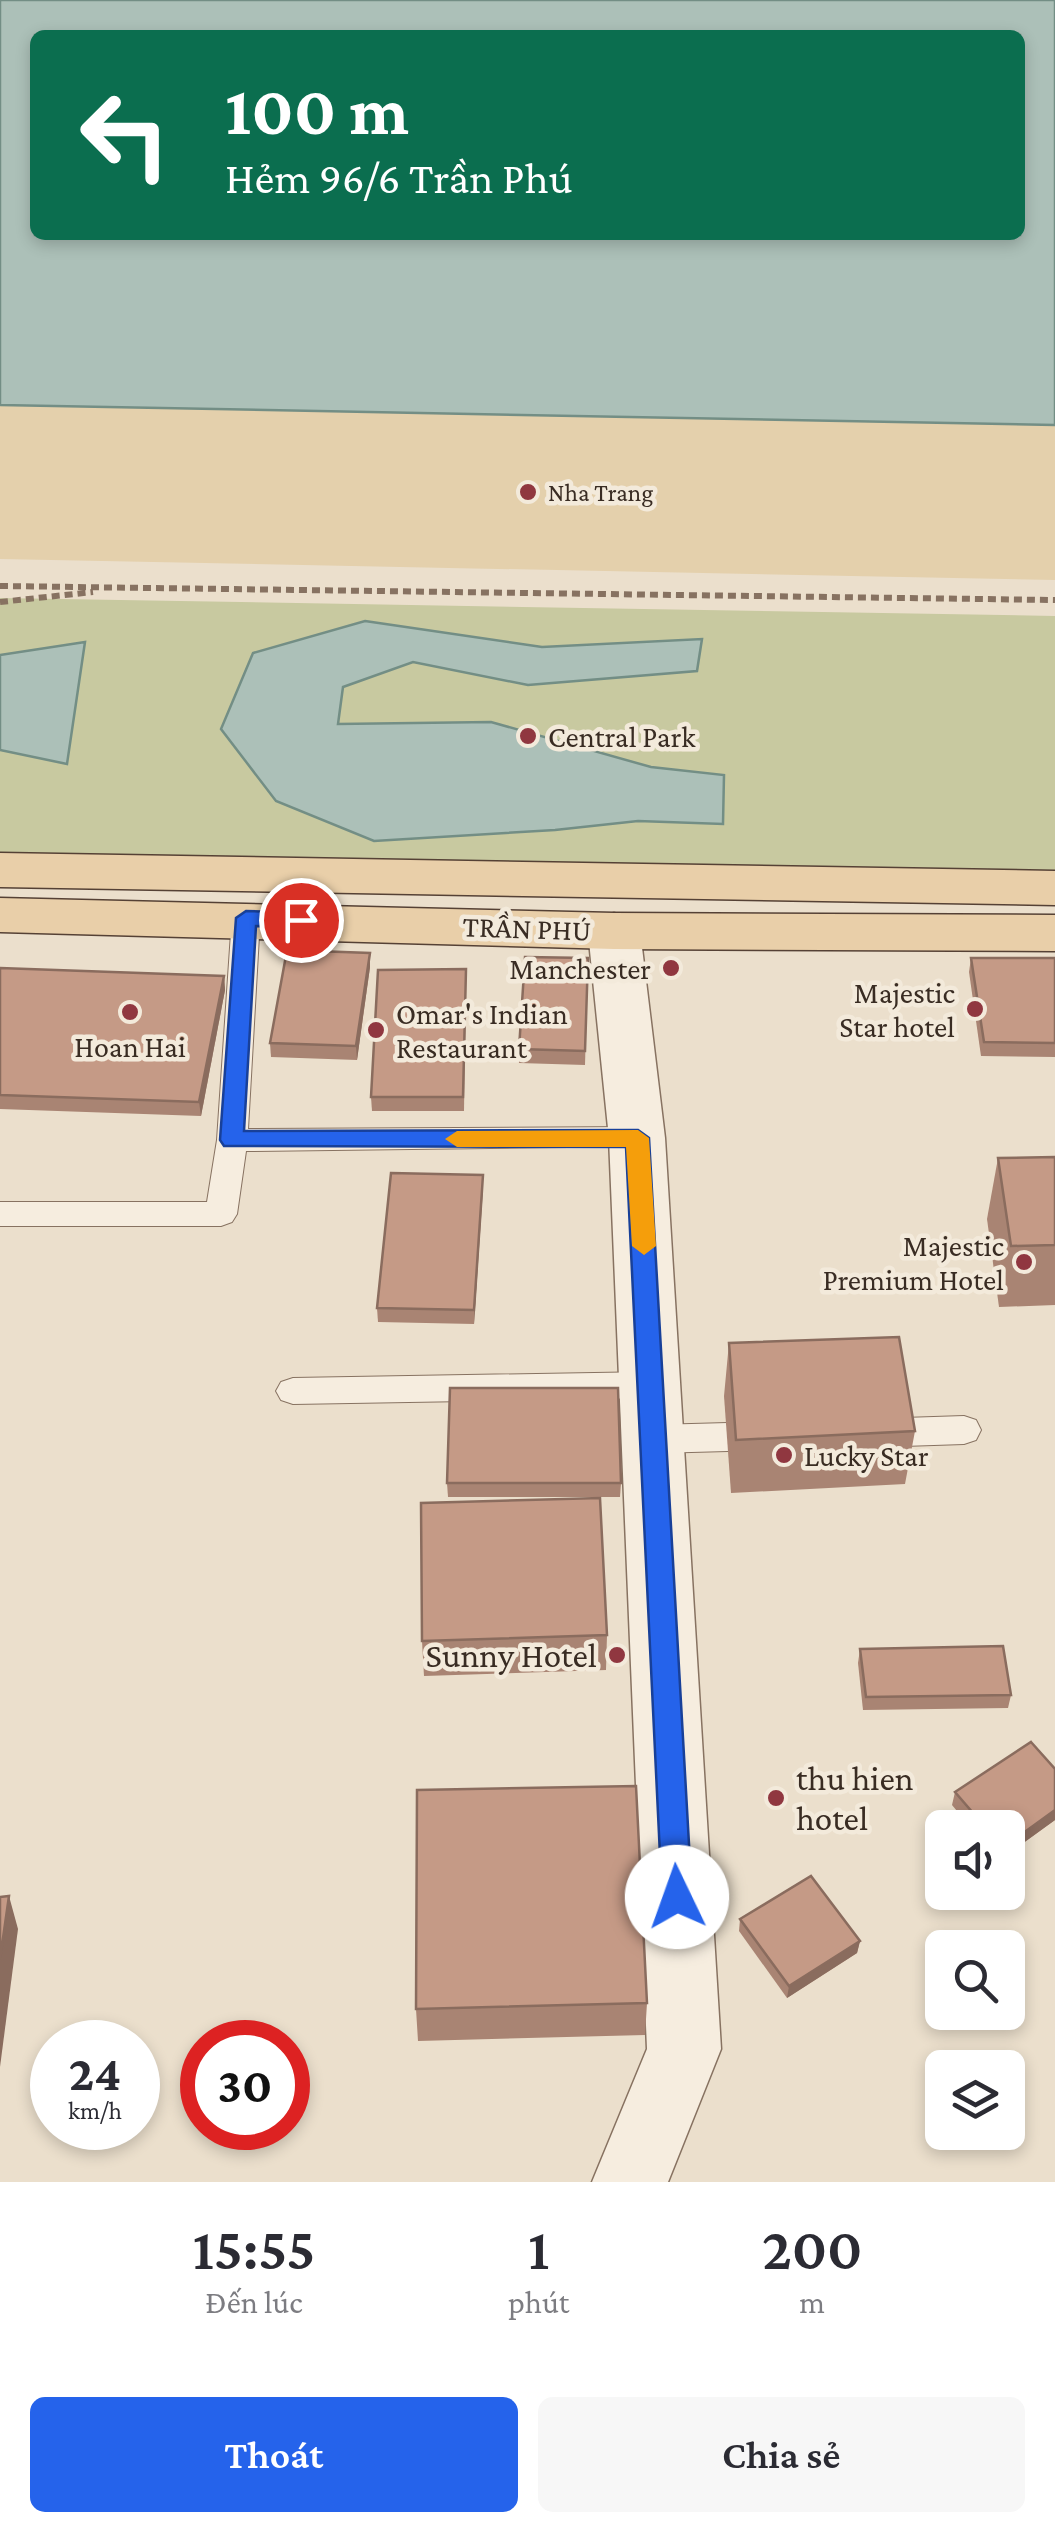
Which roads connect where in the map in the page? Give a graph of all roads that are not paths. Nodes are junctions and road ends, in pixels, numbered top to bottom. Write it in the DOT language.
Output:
graph roads {
  1 [pos="0,870"];
  2 [pos="1055,888"];
  3 [pos="0,915"];
  4 [pos="246,918"];
  5 [pos="614,931"];
  6 [pos="1055,933"];
  7 [pos="638,1138"];
  8 [pos="232,1140"];
  9 [pos="0,1214"];
  10 [pos="293,1391"];
  11 [pos="654,1412"];
  12 [pos="964,1430"];
  13 [pos="848,1434"];
  14 [pos="790,1435"];
  15 [pos="630,2182"];
  1 -- 2 [label="main road, TRẦN PHÚ"];
  3 -- 4 [label="main road, TRẦN PHÚ"];
  4 -- 5 [label="main road, TRẦN PHÚ"];
  4 -- 8 [label="lane"];
  5 -- 6 [label="main road, TRẦN PHÚ"];
  5 -- 7 [label="street"];
  7 -- 8 [label="lane"];
  7 -- 11 [label="street"];
  8 -- 9 [label="lane"];
  10 -- 11 [label="lane"];
  11 -- 14 [label="lane"];
  11 -- 15 [label="street"];
  12 -- 13 [label="lane"];
}
